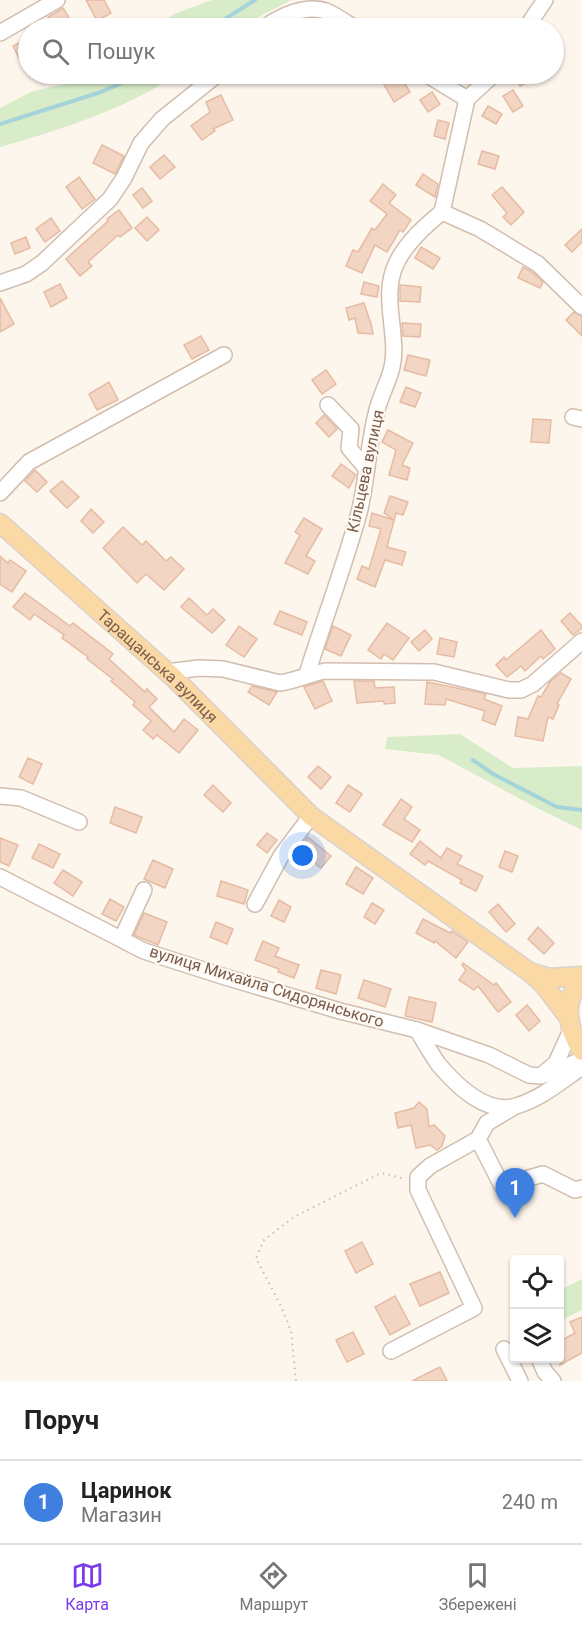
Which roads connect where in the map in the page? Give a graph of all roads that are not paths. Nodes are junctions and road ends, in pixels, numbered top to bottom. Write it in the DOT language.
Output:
graph roads {
  1 [pos="57,0"];
  2 [pos="545,0"];
  3 [pos="26,18"];
  4 [pos="283,18"];
  5 [pos="339,18"];
  6 [pos="532,18"];
  7 [pos="18,23"];
  8 [pos="0,33"];
  9 [pos="206,84"];
  10 [pos="442,84"];
  11 [pos="483,84"];
  12 [pos="466,99"];
  13 [pos="442,212"];
  14 [pos="0,284"];
  15 [pos="582,307"];
  16 [pos="224,355"];
  17 [pos="328,405"];
  18 [pos="366,468"];
  19 [pos="0,493"];
  20 [pos="0,523"];
  21 [pos="582,641"];
  22 [pos="167,672"];
  23 [pos="307,674"];
  24 [pos="0,796"];
  25 [pos="311,816"];
  26 [pos="79,822"];
  27 [pos="0,877"];
  28 [pos="144,890"];
  29 [pos="255,904"];
  30 [pos="122,938"];
  31 [pos="531,973"];
  32 [pos="582,978"];
  33 [pos="570,1023"];
  34 [pos="417,1030"];
  35 [pos="582,1051"];
  36 [pos="582,1060"];
  37 [pos="582,1066"];
  38 [pos="541,1076"];
  39 [pos="514,1107"];
  40 [pos="478,1139"];
  41 [pos="582,1188"];
  42 [pos="504,1349"];
  43 [pos="390,1352"];
  44 [pos="541,1363"];
  45 [pos="520,1381"];
  46 [pos="553,1381"];
  1 -- 3 [label="street"];
  2 -- 6 [label="street"];
  4 -- 5 [label="street"];
  7 -- 8 [label="street"];
  9 -- 14 [label="street"];
  10 -- 12 [label="street"];
  11 -- 12 [label="street"];
  12 -- 13 [label="street"];
  13 -- 15 [label="street"];
  13 -- 18 [label="street, Кільцева вулиця"];
  16 -- 19 [label="street"];
  17 -- 18 [label="street"];
  18 -- 23 [label="street, Кільцева вулиця"];
  20 -- 22 [label="main road, Таращанська вулиця"];
  21 -- 23 [label="street"];
  22 -- 23 [label="street"];
  22 -- 25 [label="main road, Таращанська вулиця"];
  24 -- 26 [label="street"];
  25 -- 29 [label="street"];
  25 -- 31 [label="main road, Таращанська вулиця"];
  27 -- 30 [label="street, вулиця Михайла Сидорянського"];
  28 -- 30 [label="street"];
  30 -- 34 [label="street, вулиця Михайла Сидорянського"];
  31 -- 32 [label="main road, Таращанська вулиця"];
  31 -- 33 [label="main road, Таращанська вулиця"];
  32 -- 33 [label="main road"];
  33 -- 35 [label="main road, Таращанська вулиця"];
  33 -- 38 [label="street"];
  34 -- 38 [label="street, вулиця Михайла Сидорянського"];
  34 -- 39 [label="street"];
  36 -- 38 [label="street"];
  37 -- 39 [label="street"];
  39 -- 40 [label="street"];
  40 -- 41 [label="street"];
  40 -- 43 [label="street"];
  42 -- 45 [label="street"];
  44 -- 46 [label="street"];
}
